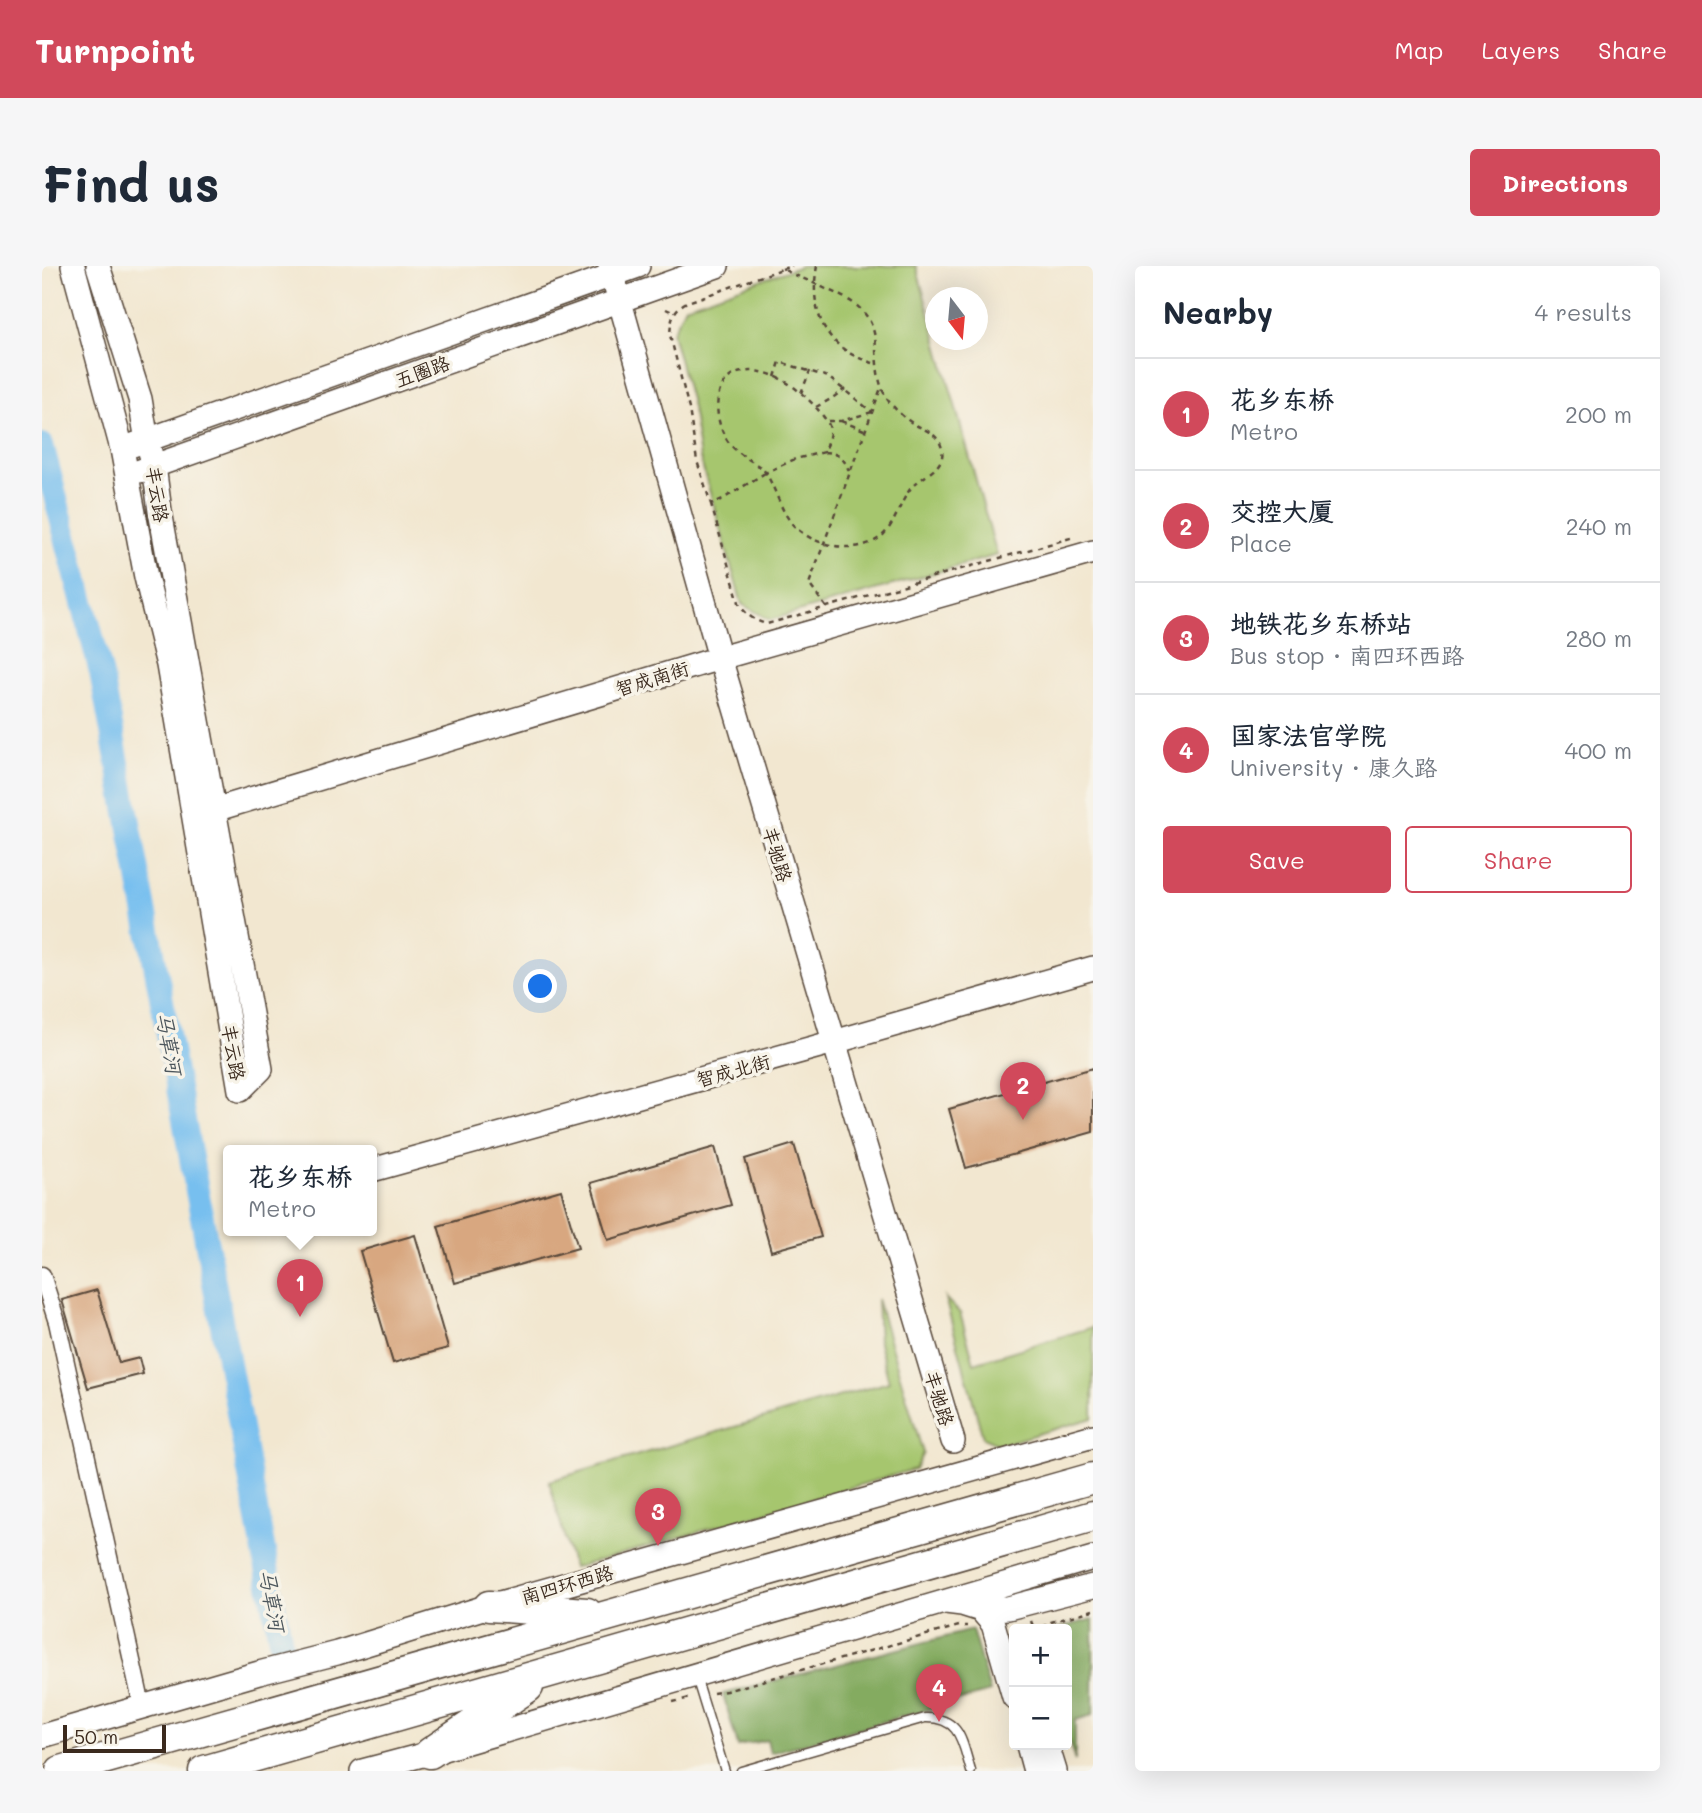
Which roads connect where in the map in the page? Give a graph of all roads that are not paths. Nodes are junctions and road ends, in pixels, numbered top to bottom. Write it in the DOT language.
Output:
graph roads {
  1 [pos="73,266"];
  2 [pos="98,266"];
  3 [pos="638,266"];
  4 [pos="717,266"];
  5 [pos="611,271"];
  6 [pos="620,300"];
  7 [pos="147,441"];
  8 [pos="122,449"];
  9 [pos="155,466"];
  10 [pos="127,475"];
  11 [pos="1087,544"];
  12 [pos="720,657"];
  13 [pos="214,810"];
  14 [pos="1093,968"];
  15 [pos="834,1042"];
  16 [pos="377,1169"];
  17 [pos="42,1275"];
  18 [pos="1093,1436"];
  19 [pos="953,1441"];
  20 [pos="1093,1478"];
  21 [pos="1093,1516"];
  22 [pos="1093,1558"];
  23 [pos="1001,1585"];
  24 [pos="1093,1586"];
  25 [pos="943,1601"];
  26 [pos="489,1606"];
  27 [pos="608,1615"];
  28 [pos="1010,1621"];
  29 [pos="554,1670"];
  30 [pos="699,1684"];
  31 [pos="1013,1687"];
  32 [pos="142,1706"];
  33 [pos="42,1735"];
  34 [pos="1029,1750"];
  35 [pos="1049,1750"];
  36 [pos="430,1753"];
  37 [pos="61,1771"];
  38 [pos="204,1771"];
  39 [pos="362,1771"];
  40 [pos="724,1771"];
  41 [pos="741,1771"];
  42 [pos="971,1771"];
  43 [pos="1035,1771"];
  44 [pos="1055,1771"];
  1 -- 8 [label="main road, 丰云路"];
  2 -- 7 [label="main road, 丰云路"];
  3 -- 5 [label="main road, 五圈路"];
  4 -- 6 [label="main road, 五圈路"];
  5 -- 6 [label="main road, 丰驰路"];
  5 -- 7 [label="main road, 五圈路"];
  6 -- 9 [label="main road, 五圈路"];
  6 -- 12 [label="main road, 丰驰路"];
  7 -- 8 [label="main road, 五圈路"];
  7 -- 9 [label="main road, 丰云路"];
  8 -- 10 [label="main road, 丰云路"];
  9 -- 10 [label="main road, 五圈路"];
  9 -- 13 [label="main road, 丰云路"];
  10 -- 13 [label="main road, 丰云路"];
  11 -- 12 [label="main road, 智成南街"];
  12 -- 13 [label="main road, 智成南街"];
  12 -- 15 [label="main road, 丰驰路"];
  14 -- 15 [label="main road, 智成北街"];
  15 -- 16 [label="main road, 智成北街"];
  15 -- 19 [label="main road, 丰驰路"];
  17 -- 32 [label="street"];
  18 -- 26 [label="main road, 南四环西路"];
  20 -- 27 [label="highway"];
  21 -- 29 [label="highway"];
  22 -- 23 [label="main road"];
  23 -- 25 [label="main road"];
  23 -- 28 [label="main road"];
  24 -- 28 [label="main road"];
  25 -- 28 [label="main road"];
  25 -- 30 [label="main road"];
  26 -- 27 [label="highway"];
  26 -- 32 [label="main road, 南四环西路"];
  27 -- 37 [label="highway"];
  28 -- 31 [label="main road"];
  29 -- 36 [label="highway"];
  29 -- 38 [label="highway"];
  30 -- 36 [label="main road"];
  30 -- 40 [label="lane"];
  32 -- 33 [label="main road, 南四环西路"];
  34 -- 43 [label="main road"];
  35 -- 44 [label="main road"];
  36 -- 39 [label="main road"];
  41 -- 42 [label="lane"];
}
